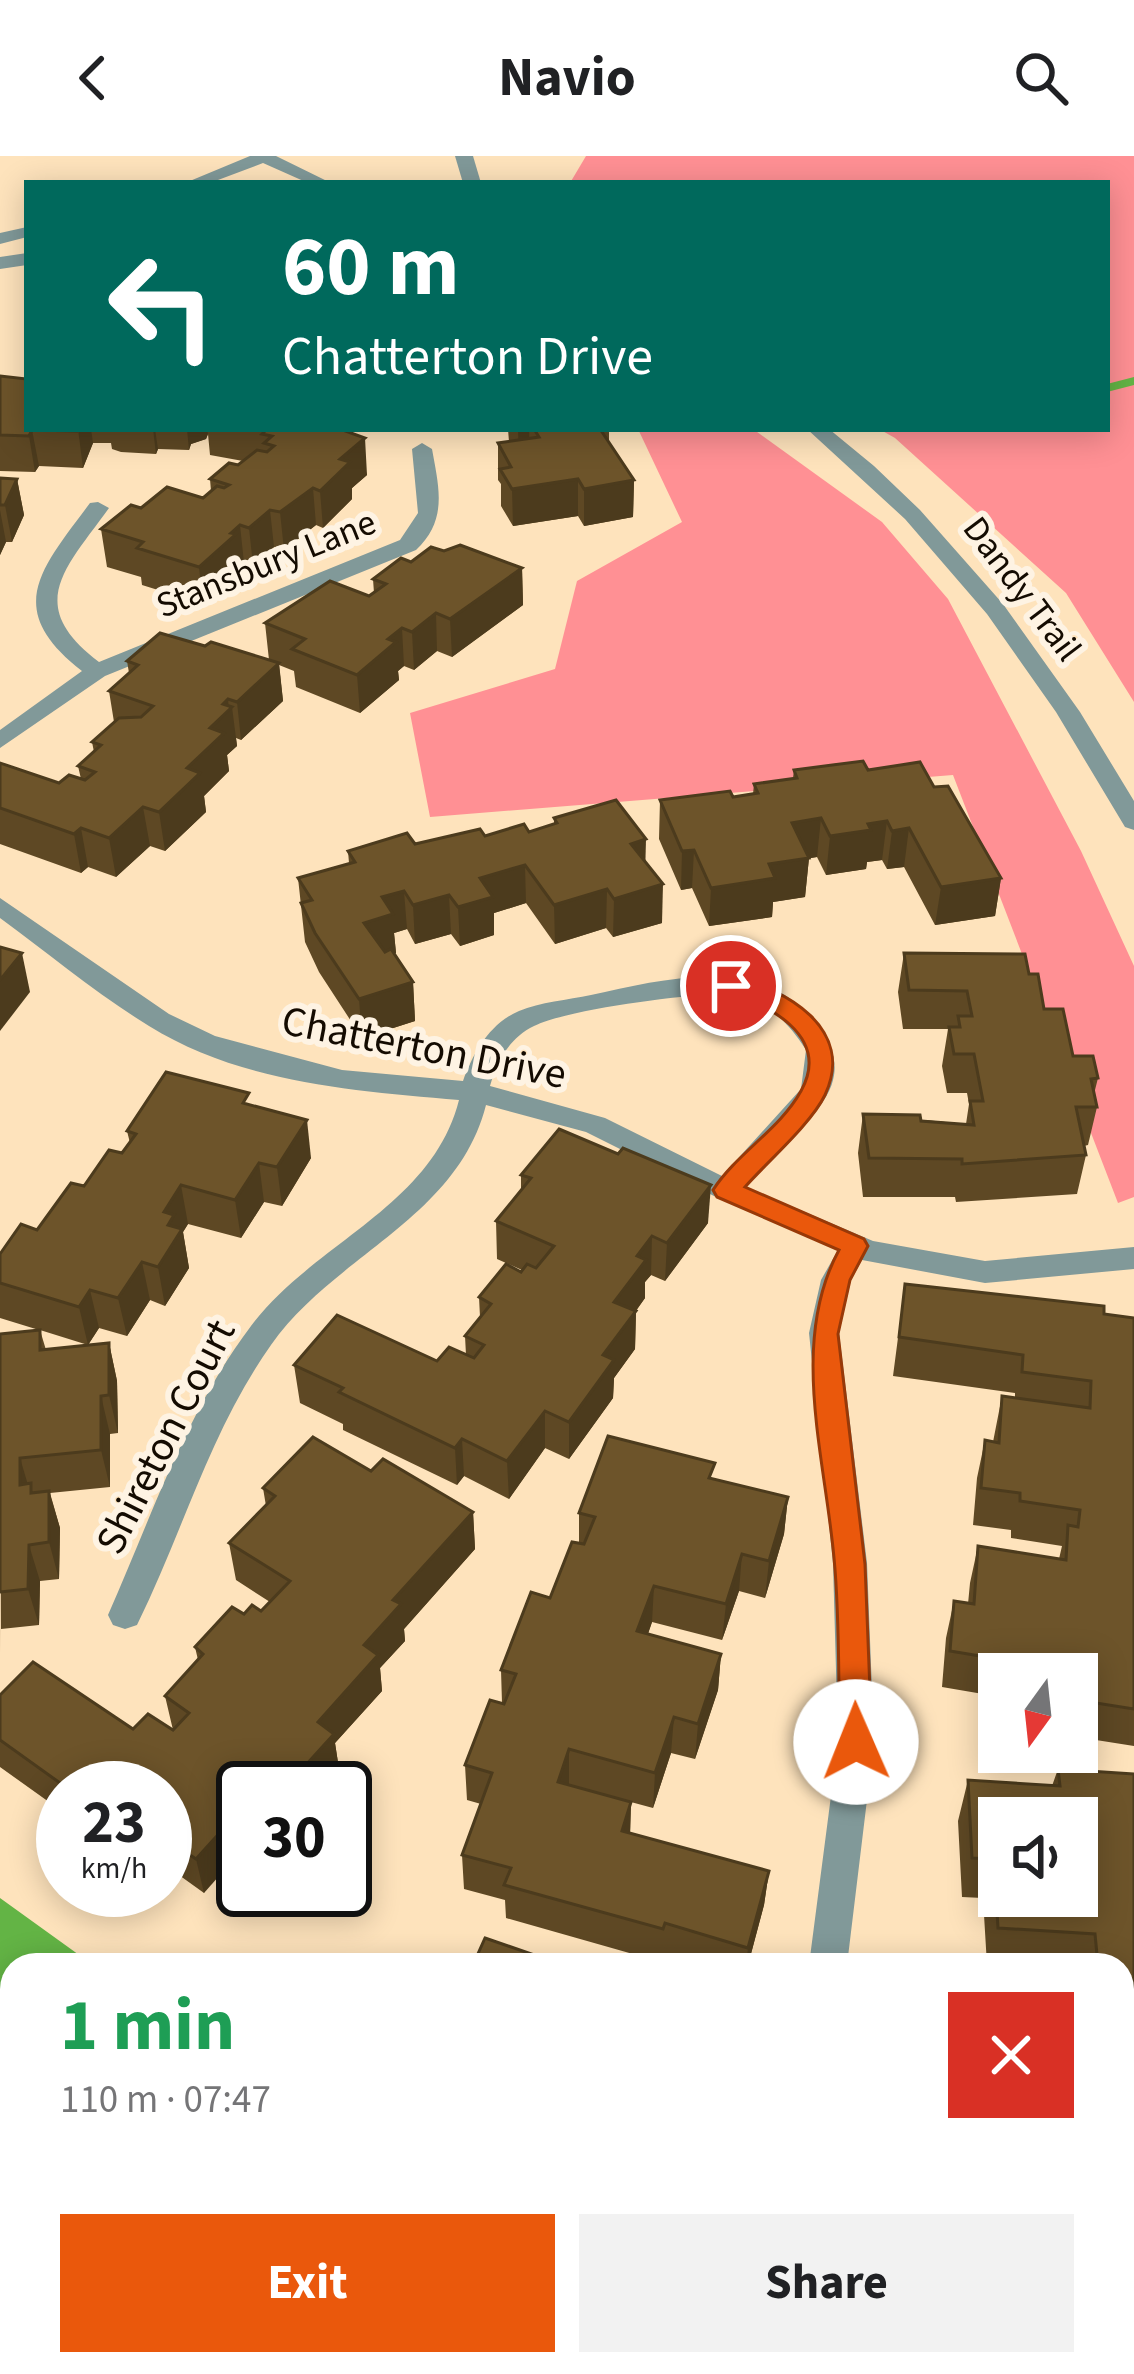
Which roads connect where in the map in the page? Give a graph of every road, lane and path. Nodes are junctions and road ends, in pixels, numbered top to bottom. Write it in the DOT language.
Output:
graph roads {
  1 [pos="265,156"];
  2 [pos="202,180"];
  3 [pos="316,180"];
  4 [pos="821,432"];
  5 [pos="422,449"];
  6 [pos="98,508"];
  7 [pos="98,671"];
  8 [pos="0,741"];
  9 [pos="1134,821"];
  10 [pos="0,906"];
  11 [pos="475,1092"];
  12 [pos="727,1190"];
  13 [pos="855,1246"];
  14 [pos="1128,1262"];
  15 [pos="125,1615"];
  16 [pos="830,1953"];
  1 -- 2 [label="street"];
  1 -- 3 [label="street"];
  4 -- 9 [label="street, Dandy Trail"];
  5 -- 7 [label="street, Stansbury Lane"];
  6 -- 7 [label="street"];
  7 -- 8 [label="street, Stansbury Lane"];
  10 -- 11 [label="street, Chatterton Drive"];
  11 -- 12 [label="street, Chatterton Drive"];
  11 -- 12 [label="street, Shireton Court"];
  11 -- 15 [label="street, Shireton Court"];
  12 -- 13 [label="street, Chatterton Drive"];
  13 -- 14 [label="street, Chatterton Drive"];
  13 -- 16 [label="street"];
}
